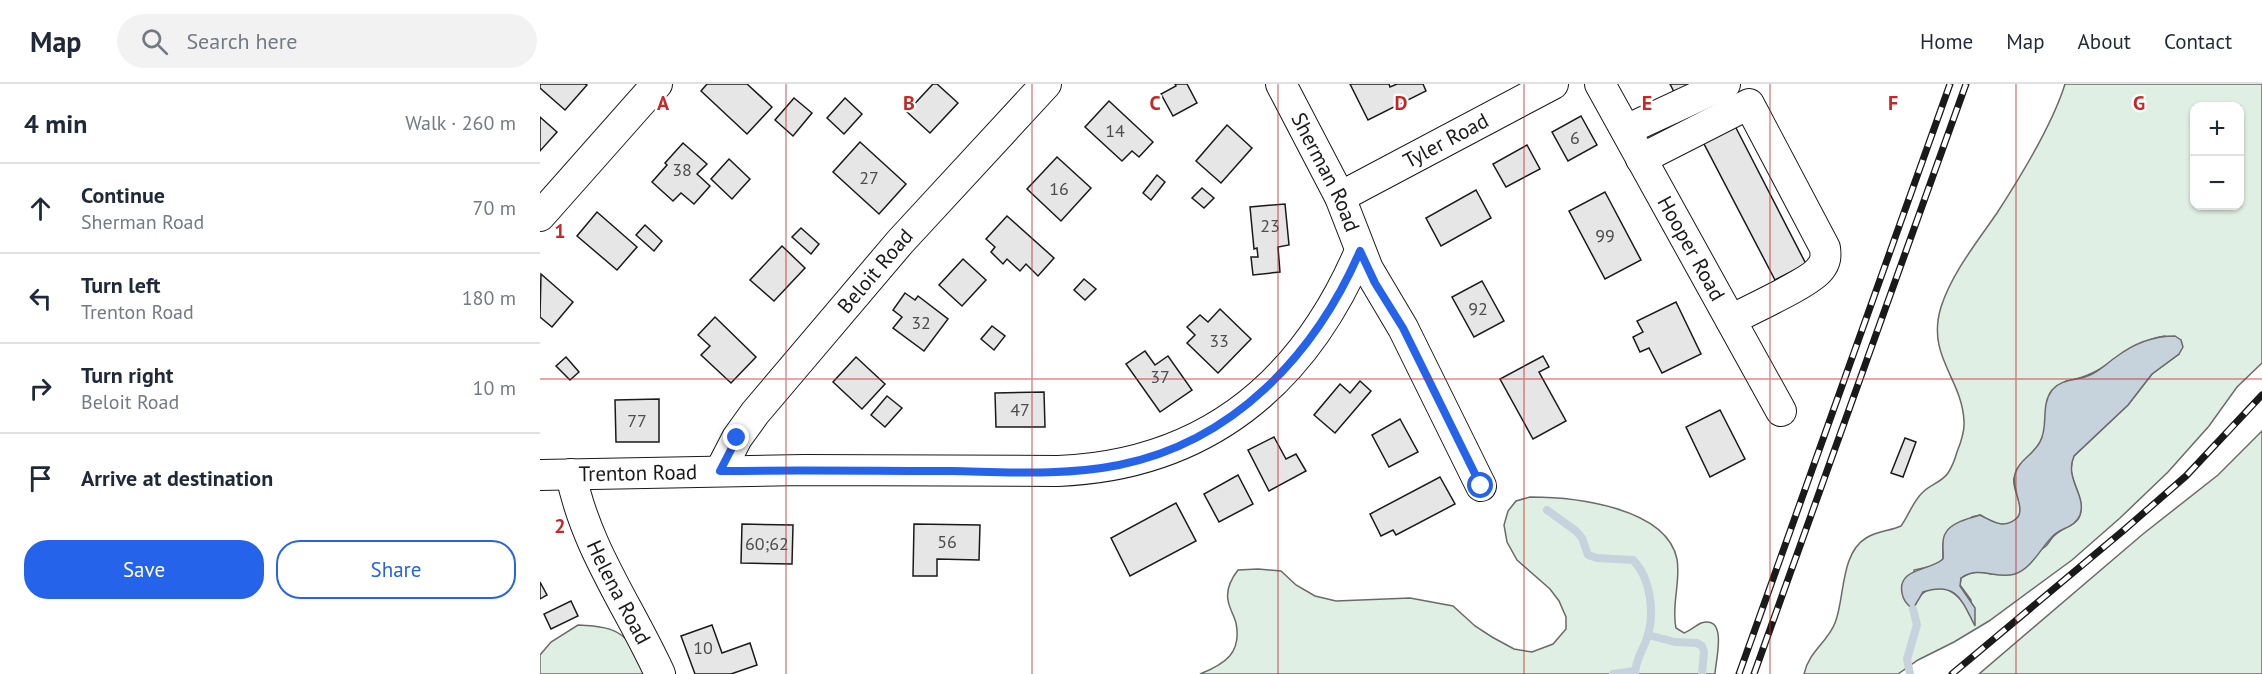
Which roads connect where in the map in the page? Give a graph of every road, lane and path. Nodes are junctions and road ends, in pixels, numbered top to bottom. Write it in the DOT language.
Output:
graph roads {
  1 [pos="657,84"];
  2 [pos="1046,84"];
  3 [pos="1281,84"];
  4 [pos="1553,84"];
  5 [pos="1600,84"];
  6 [pos="1725,84"];
  7 [pos="1626,130"];
  8 [pos="1641,159"];
  9 [pos="1340,197"];
  10 [pos="540,216"];
  11 [pos="1360,251"];
  12 [pos="1731,320"];
  13 [pos="1781,411"];
  14 [pos="720,471"];
  15 [pos="571,474"];
  16 [pos="540,475"];
  17 [pos="1481,486"];
  18 [pos="660,674"];
  1 -- 10 [label="street"];
  2 -- 14 [label="street, Beloit Road"];
  3 -- 9 [label="street, Sherman Road"];
  4 -- 9 [label="street, Tyler Road"];
  5 -- 7 [label="street, Hooper Road"];
  6 -- 7 [label="street"];
  7 -- 8 [label="street, Hooper Road"];
  8 -- 12 [label="street, Hooper Road"];
  8 -- 12 [label="street"];
  9 -- 11 [label="street, Sherman Road"];
  11 -- 14 [label="street, Trenton Road"];
  11 -- 17 [label="street, Sherman Road"];
  12 -- 13 [label="street, Hooper Road"];
  14 -- 15 [label="street, Trenton Road"];
  15 -- 16 [label="street, Trenton Road"];
  15 -- 18 [label="street, Helena Road"];
}
